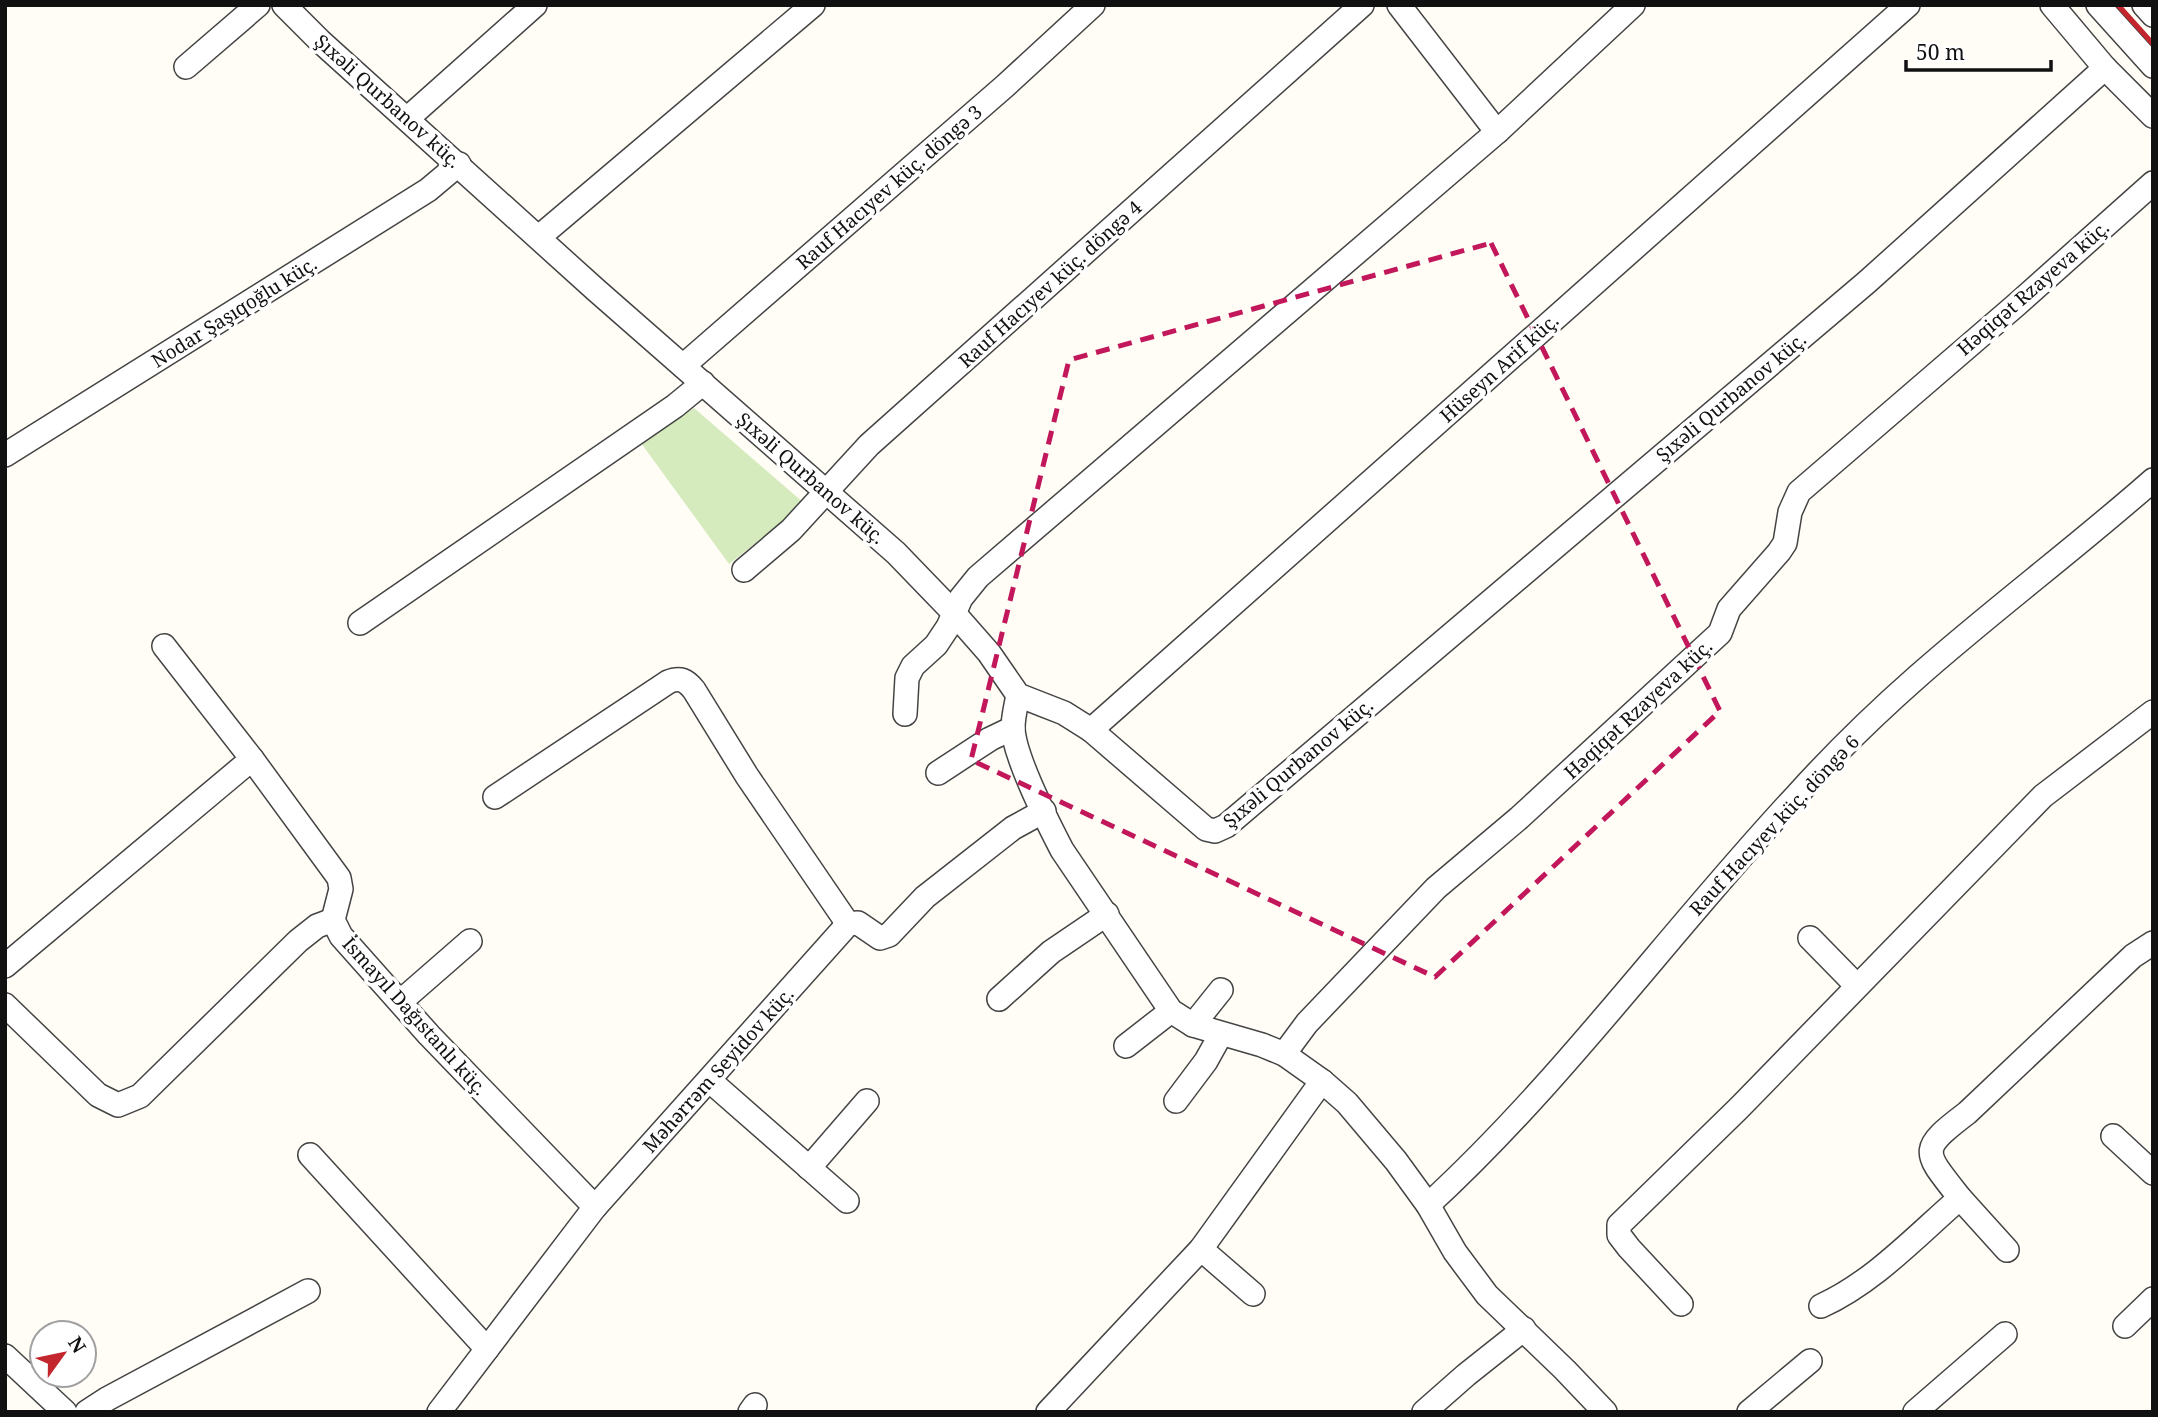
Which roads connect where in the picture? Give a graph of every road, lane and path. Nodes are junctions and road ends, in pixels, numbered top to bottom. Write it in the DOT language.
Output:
graph roads {
  1 [pos="258,5"];
  2 [pos="284,5"];
  3 [pos="535,5"];
  4 [pos="813,5"];
  5 [pos="1093,5"];
  6 [pos="1362,5"];
  7 [pos="1399,5"];
  8 [pos="1633,5"];
  9 [pos="1908,5"];
  10 [pos="2052,5"];
  11 [pos="2144,5"];
  12 [pos="2104,12"];
  13 [pos="2153,15"];
  14 [pos="2084,43"];
  15 [pos="2153,66"];
  16 [pos="186,67"];
  17 [pos="2105,68"];
  18 [pos="2153,116"];
  19 [pos="408,118"];
  20 [pos="1497,132"];
  21 [pos="459,164"];
  22 [pos="2153,183"];
  23 [pos="539,237"];
  24 [pos="683,366"];
  25 [pos="703,383"];
  26 [pos="5,455"];
  27 [pos="2153,480"];
  28 [pos="828,492"];
  29 [pos="744,570"];
  30 [pos="953,612"];
  31 [pos="360,623"];
  32 [pos="164,646"];
  33 [pos="1017,695"];
  34 [pos="2153,712"];
  35 [pos="905,714"];
  36 [pos="1013,728"];
  37 [pos="1091,730"];
  38 [pos="252,759"];
  39 [pos="938,773"];
  40 [pos="495,797"];
  41 [pos="1044,811"];
  42 [pos="1107,914"];
  43 [pos="332,920"];
  44 [pos="848,925"];
  45 [pos="1810,939"];
  46 [pos="470,941"];
  47 [pos="2153,943"];
  48 [pos="5,966"];
  49 [pos="1857,986"];
  50 [pos="1221,990"];
  51 [pos="999,999"];
  52 [pos="400,1002"];
  53 [pos="5,1005"];
  54 [pos="1171,1011"];
  55 [pos="1193,1025"];
  56 [pos="1221,1034"];
  57 [pos="1126,1046"];
  58 [pos="1284,1054"];
  59 [pos="709,1080"];
  60 [pos="1322,1081"];
  61 [pos="867,1101"];
  62 [pos="1176,1101"];
  63 [pos="2113,1136"];
  64 [pos="310,1155"];
  65 [pos="809,1168"];
  66 [pos="2153,1173"];
  67 [pos="1960,1198"];
  68 [pos="847,1201"];
  69 [pos="1428,1205"];
  70 [pos="595,1207"];
  71 [pos="1201,1249"];
  72 [pos="2007,1250"];
  73 [pos="308,1291"];
  74 [pos="1254,1294"];
  75 [pos="2153,1299"];
  76 [pos="1681,1304"];
  77 [pos="1821,1306"];
  78 [pos="2125,1326"];
  79 [pos="1524,1329"];
  80 [pos="2006,1334"];
  81 [pos="487,1349"];
  82 [pos="5,1356"];
  83 [pos="1810,1361"];
  84 [pos="65,1412"];
  85 [pos="87,1412"];
  86 [pos="439,1412"];
  87 [pos="1048,1412"];
  88 [pos="1424,1412"];
  89 [pos="1605,1412"];
  90 [pos="1749,1412"];
  91 [pos="1915,1412"];
  1 -- 16 [label="street"];
  2 -- 19 [label="street, Şıxəli Qurbanov küç."];
  3 -- 19 [label="street"];
  4 -- 23 [label="street"];
  5 -- 24 [label="street, Rauf Hacıyev küç. döngə 3"];
  6 -- 28 [label="street, Rauf Hacıyev küç. döngə 4"];
  7 -- 20 [label="street"];
  8 -- 20 [label="street"];
  9 -- 37 [label="street, Hüseyn Arif küç."];
  10 -- 14 [label="street"];
  11 -- 13 [label="street"];
  12 -- 14 [label="street"];
  12 -- 15 [label="street"];
  14 -- 17 [label="street"];
  17 -- 18 [label="street"];
  17 -- 37 [label="street, Şıxəli Qurbanov küç."];
  19 -- 21 [label="street, Şıxəli Qurbanov küç."];
  20 -- 30 [label="street"];
  21 -- 23 [label="street, Şıxəli Qurbanov küç."];
  21 -- 26 [label="street, Nodar Şaşıqoğlu küç."];
  22 -- 58 [label="street, Həqiqət Rzayeva küç."];
  23 -- 24 [label="street, Şıxəli Qurbanov küç."];
  24 -- 25 [label="street, Şıxəli Qurbanov küç."];
  25 -- 28 [label="street, Şıxəli Qurbanov küç."];
  25 -- 31 [label="street"];
  27 -- 69 [label="street, Rauf Hacıyev küç. döngə 6"];
  28 -- 29 [label="street, Rauf Hacıyev küç. döngə 4"];
  28 -- 30 [label="street, Şıxəli Qurbanov küç."];
  30 -- 33 [label="street, Şıxəli Qurbanov küç."];
  30 -- 35 [label="street"];
  32 -- 38 [label="street, İsmayıl Dağıstanlı küç."];
  33 -- 36 [label="street"];
  33 -- 37 [label="street, Şıxəli Qurbanov küç."];
  34 -- 49 [label="street"];
  36 -- 39 [label="street"];
  36 -- 41 [label="street"];
  38 -- 43 [label="street, İsmayıl Dağıstanlı küç."];
  38 -- 48 [label="street"];
  40 -- 44 [label="street"];
  41 -- 42 [label="street"];
  41 -- 44 [label="street"];
  42 -- 51 [label="street"];
  42 -- 54 [label="street"];
  43 -- 52 [label="street, İsmayıl Dağıstanlı küç."];
  43 -- 53 [label="street"];
  44 -- 59 [label="street, Məhərrəm Seyidov küç."];
  45 -- 49 [label="street"];
  46 -- 52 [label="street"];
  47 -- 67 [label="street"];
  49 -- 76 [label="street"];
  50 -- 55 [label="street"];
  52 -- 70 [label="street, İsmayıl Dağıstanlı küç."];
  54 -- 55 [label="street"];
  54 -- 57 [label="street"];
  55 -- 56 [label="street"];
  56 -- 58 [label="street"];
  56 -- 62 [label="street"];
  58 -- 60 [label="street"];
  59 -- 65 [label="street"];
  59 -- 70 [label="street, Məhərrəm Seyidov küç."];
  60 -- 69 [label="street"];
  60 -- 71 [label="street"];
  61 -- 65 [label="street"];
  63 -- 66 [label="street"];
  64 -- 81 [label="street"];
  65 -- 68 [label="street"];
  67 -- 72 [label="street"];
  67 -- 77 [label="street"];
  69 -- 79 [label="street"];
  70 -- 81 [label="street, Məhərrəm Seyidov küç."];
  71 -- 74 [label="street"];
  71 -- 87 [label="street"];
  73 -- 85 [label="street"];
  75 -- 78 [label="street"];
  79 -- 88 [label="street"];
  79 -- 89 [label="street"];
  80 -- 91 [label="street"];
  81 -- 86 [label="street, Məhərrəm Seyidov küç."];
  82 -- 84 [label="street"];
  83 -- 90 [label="street"];
}
